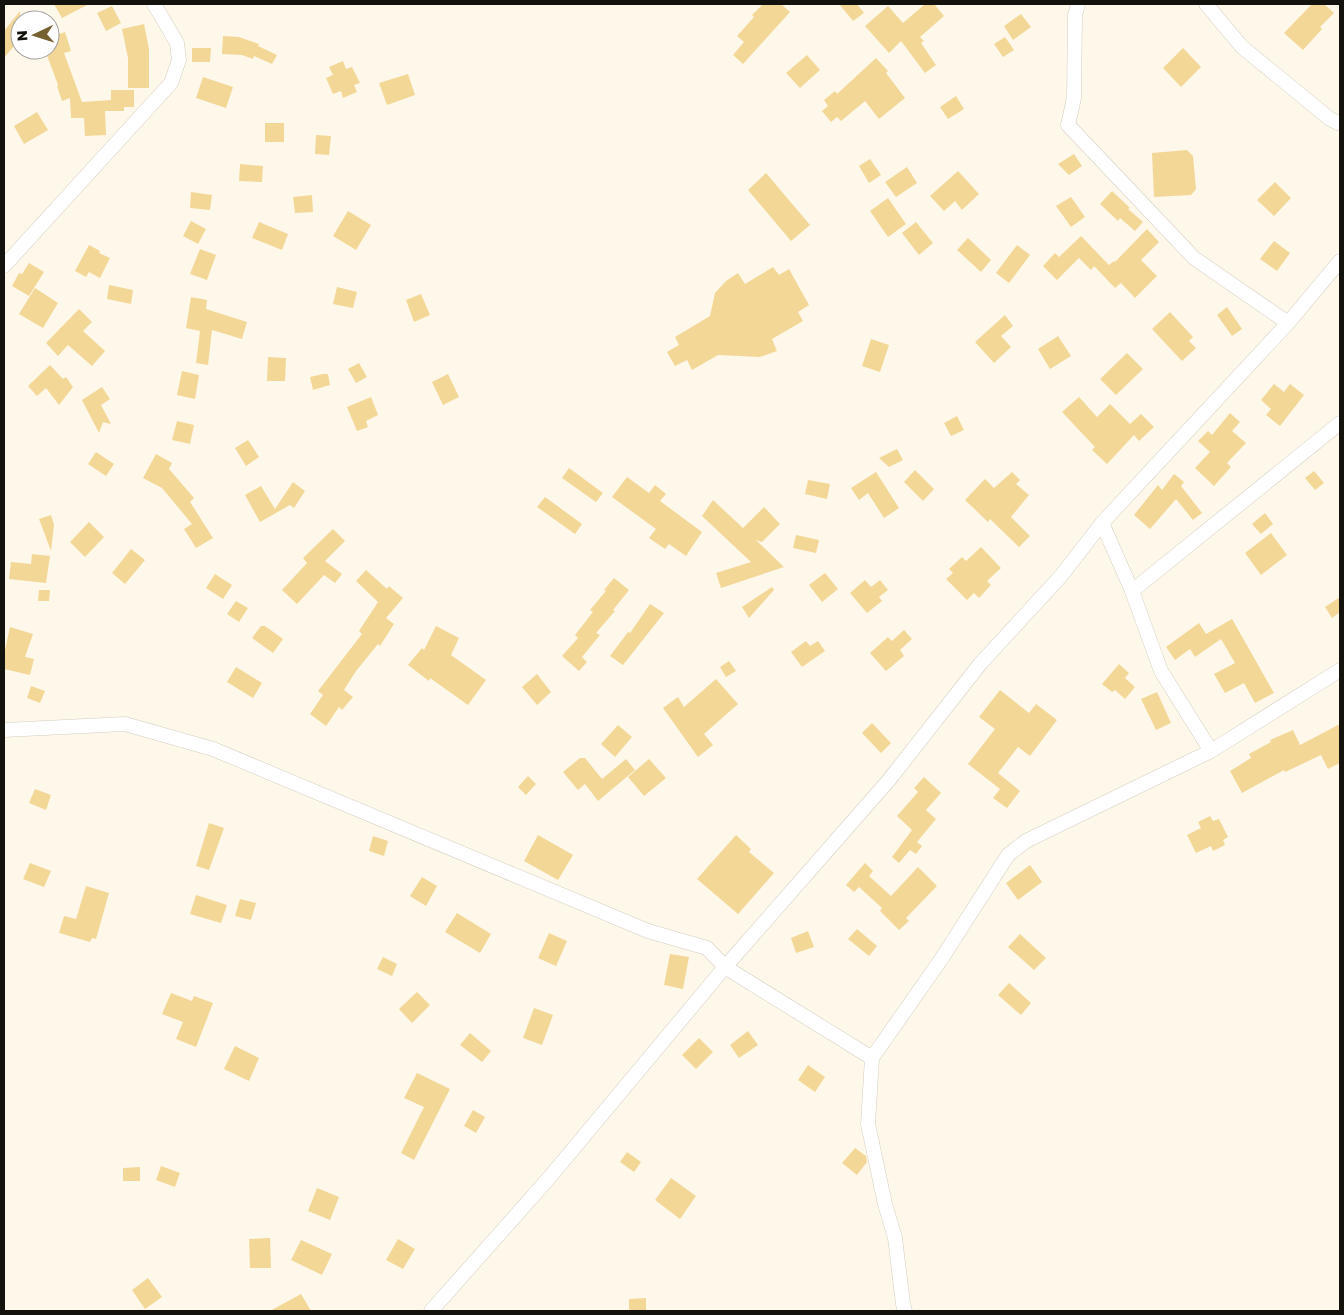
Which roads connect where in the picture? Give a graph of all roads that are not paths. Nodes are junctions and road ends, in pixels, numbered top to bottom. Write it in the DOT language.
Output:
graph roads {
  1 [pos="154,4"];
  2 [pos="1078,4"];
  3 [pos="1206,4"];
  4 [pos="1340,124"];
  5 [pos="1340,260"];
  6 [pos="4,266"];
  7 [pos="1288,323"];
  8 [pos="1340,423"];
  9 [pos="1102,523"];
  10 [pos="1132,591"];
  11 [pos="1340,670"];
  12 [pos="4,730"];
  13 [pos="1210,751"];
  14 [pos="725,967"];
  15 [pos="872,1058"];
  16 [pos="431,1311"];
  17 [pos="905,1311"];
  1 -- 6 [label="street"];
  2 -- 7 [label="street"];
  3 -- 4 [label="street"];
  5 -- 7 [label="street"];
  7 -- 9 [label="street"];
  8 -- 10 [label="street"];
  9 -- 10 [label="street"];
  9 -- 14 [label="street"];
  10 -- 13 [label="street"];
  11 -- 13 [label="street"];
  12 -- 14 [label="street"];
  13 -- 15 [label="street"];
  14 -- 15 [label="street"];
  14 -- 16 [label="street"];
  15 -- 17 [label="street"];
}
